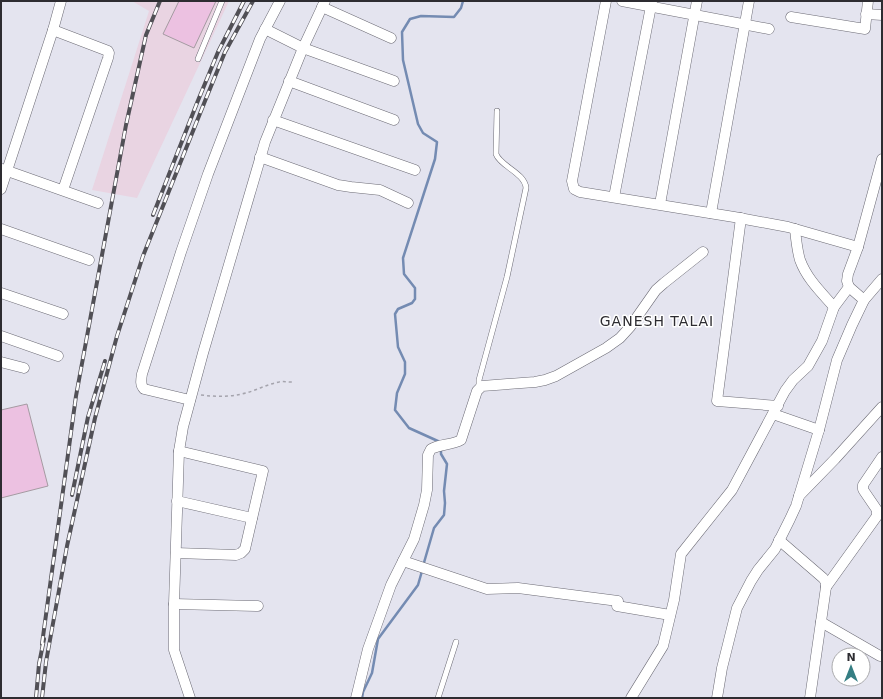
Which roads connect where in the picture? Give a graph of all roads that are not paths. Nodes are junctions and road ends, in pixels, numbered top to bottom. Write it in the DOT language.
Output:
graph roads {
  1 [pos="61,1"];
  2 [pos="222,1"];
  3 [pos="280,1"];
  4 [pos="606,1"];
  5 [pos="622,1"];
  6 [pos="697,1"];
  7 [pos="749,1"];
  8 [pos="868,1"];
  9 [pos="324,4"];
  10 [pos="651,4"];
  11 [pos="866,14"];
  12 [pos="694,15"];
  13 [pos="882,15"];
  14 [pos="791,17"];
  15 [pos="745,24"];
  16 [pos="265,29"];
  17 [pos="770,29"];
  18 [pos="53,30"];
  19 [pos="391,38"];
  20 [pos="303,48"];
  21 [pos="198,59"];
  22 [pos="394,81"];
  23 [pos="289,82"];
  24 [pos="497,111"];
  25 [pos="274,120"];
  26 [pos="394,120"];
  27 [pos="260,157"];
  28 [pos="882,159"];
  29 [pos="4,170"];
  30 [pos="415,170"];
  31 [pos="1,189"];
  32 [pos="63,190"];
  33 [pos="614,197"];
  34 [pos="98,203"];
  35 [pos="408,203"];
  36 [pos="660,204"];
  37 [pos="711,213"];
  38 [pos="741,218"];
  39 [pos="1,229"];
  40 [pos="795,229"];
  41 [pos="858,247"];
  42 [pos="703,252"];
  43 [pos="89,260"];
  44 [pos="882,279"];
  45 [pos="849,287"];
  46 [pos="1,293"];
  47 [pos="864,300"];
  48 [pos="834,307"];
  49 [pos="64,314"];
  50 [pos="1,336"];
  51 [pos="58,356"];
  52 [pos="1,362"];
  53 [pos="24,368"];
  54 [pos="479,388"];
  55 [pos="191,397"];
  56 [pos="882,407"];
  57 [pos="775,410"];
  58 [pos="819,430"];
  59 [pos="179,451"];
  60 [pos="882,457"];
  61 [pos="798,498"];
  62 [pos="177,501"];
  63 [pos="252,518"];
  64 [pos="779,540"];
  65 [pos="176,553"];
  66 [pos="404,561"];
  67 [pos="826,587"];
  68 [pos="174,604"];
  69 [pos="258,606"];
  70 [pos="670,615"];
  71 [pos="821,622"];
  72 [pos="456,642"];
  73 [pos="882,656"];
  74 [pos="190,698"];
  75 [pos="356,698"];
  76 [pos="438,698"];
  77 [pos="631,698"];
  78 [pos="717,698"];
  79 [pos="810,698"];
  1 -- 18 [label="street"];
  2 -- 21 [label="lane"];
  3 -- 16 [label="street"];
  4 -- 33 [label="street"];
  5 -- 10 [label="street"];
  6 -- 12 [label="street"];
  7 -- 15 [label="street"];
  8 -- 11 [label="street"];
  9 -- 19 [label="street"];
  9 -- 20 [label="street"];
  10 -- 12 [label="street"];
  10 -- 33 [label="street"];
  11 -- 13 [label="street"];
  11 -- 14 [label="street"];
  12 -- 15 [label="street"];
  12 -- 36 [label="street"];
  15 -- 17 [label="street"];
  15 -- 37 [label="street"];
  16 -- 20 [label="street"];
  16 -- 55 [label="street"];
  18 -- 29 [label="street"];
  18 -- 32 [label="street"];
  20 -- 22 [label="street"];
  20 -- 23 [label="street"];
  23 -- 25 [label="street"];
  23 -- 26 [label="street"];
  24 -- 54 [label="lane"];
  25 -- 27 [label="street"];
  25 -- 30 [label="street"];
  27 -- 35 [label="street"];
  27 -- 55 [label="street"];
  28 -- 41 [label="street"];
  29 -- 31 [label="street"];
  29 -- 32 [label="street"];
  32 -- 34 [label="street"];
  33 -- 36 [label="street"];
  36 -- 37 [label="street"];
  37 -- 38 [label="street"];
  38 -- 40 [label="street"];
  38 -- 57 [label="street"];
  39 -- 43 [label="street"];
  40 -- 41 [label="street"];
  40 -- 48 [label="street"];
  41 -- 45 [label="street"];
  42 -- 54 [label="street"];
  44 -- 47 [label="street"];
  45 -- 47 [label="street"];
  45 -- 48 [label="street"];
  46 -- 49 [label="street"];
  47 -- 58 [label="street"];
  48 -- 57 [label="street"];
  50 -- 51 [label="street"];
  52 -- 53 [label="street"];
  54 -- 66 [label="street"];
  55 -- 59 [label="street"];
  56 -- 61 [label="street"];
  57 -- 58 [label="street"];
  57 -- 70 [label="street"];
  58 -- 61 [label="street"];
  59 -- 62 [label="street"];
  59 -- 63 [label="street"];
  60 -- 67 [label="street"];
  61 -- 64 [label="street"];
  62 -- 63 [label="street"];
  62 -- 65 [label="street"];
  63 -- 65 [label="street"];
  64 -- 67 [label="street"];
  64 -- 78 [label="street"];
  65 -- 68 [label="street"];
  66 -- 70 [label="street"];
  66 -- 75 [label="street"];
  67 -- 71 [label="street"];
  68 -- 69 [label="street"];
  68 -- 74 [label="street"];
  70 -- 77 [label="street"];
  71 -- 73 [label="street"];
  71 -- 79 [label="street"];
  72 -- 76 [label="lane"];
}
